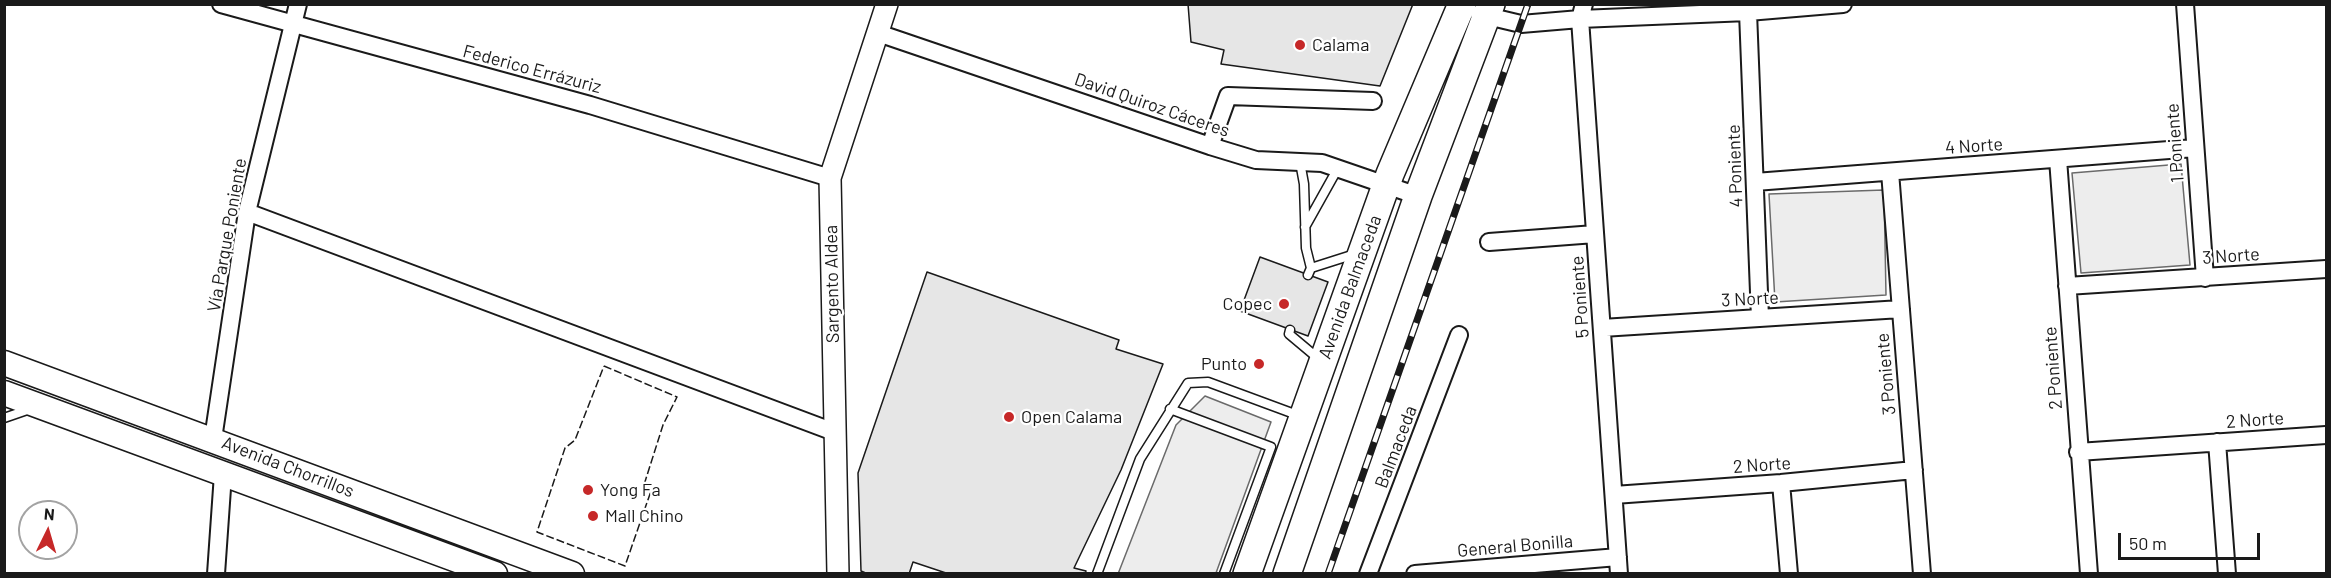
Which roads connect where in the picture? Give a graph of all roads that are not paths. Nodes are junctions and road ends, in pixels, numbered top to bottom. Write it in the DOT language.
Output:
graph roads {
  1 [pos="221,4"];
  2 [pos="298,4"];
  3 [pos="887,4"];
  4 [pos="1843,4"];
  5 [pos="2185,4"];
  6 [pos="1462,6"];
  7 [pos="1489,11"];
  8 [pos="1582,12"];
  9 [pos="1748,12"];
  10 [pos="293,25"];
  11 [pos="878,33"];
  12 [pos="1373,101"];
  13 [pos="1210,146"];
  14 [pos="2195,148"];
  15 [pos="2058,159"];
  16 [pos="1300,161"];
  17 [pos="1338,168"];
  18 [pos="1890,172"];
  19 [pos="830,178"];
  20 [pos="1755,182"];
  21 [pos="1386,186"];
  22 [pos="1418,196"];
  23 [pos="247,212"];
  24 [pos="1305,228"];
  25 [pos="1595,234"];
  26 [pos="1489,242"];
  27 [pos="1363,251"];
  28 [pos="2326,269"];
  29 [pos="2205,278"];
  30 [pos="2067,286"];
  31 [pos="1901,309"];
  32 [pos="1760,318"];
  33 [pos="1602,328"];
  34 [pos="1290,330"];
  35 [pos="1459,335"];
  36 [pos="1323,362"];
  37 [pos="4,363"];
  38 [pos="4,393"];
  39 [pos="40,406"];
  40 [pos="1170,409"];
  41 [pos="4,418"];
  42 [pos="1303,418"];
  43 [pos="834,432"];
  44 [pos="2326,435"];
  45 [pos="213,439"];
  46 [pos="2217,442"];
  47 [pos="2079,452"];
  48 [pos="1914,471"];
  49 [pos="223,474"];
  50 [pos="1781,483"];
  51 [pos="1614,495"];
  52 [pos="508,562"];
  53 [pos="1618,565"];
  54 [pos="216,573"];
  55 [pos="495,573"];
  56 [pos="572,573"];
  57 [pos="838,573"];
  58 [pos="1097,573"];
  59 [pos="1224,573"];
  60 [pos="1247,573"];
  61 [pos="1287,573"];
  62 [pos="1368,573"];
  63 [pos="1415,573"];
  64 [pos="1789,573"];
  65 [pos="1922,573"];
  66 [pos="2089,573"];
  67 [pos="2227,573"];
  1 -- 10 [label="street, Federico Errázuriz"];
  2 -- 10 [label="street, Vía Parque Poniente"];
  3 -- 11 [label="street, Sargento Aldea"];
  4 -- 9 [label="street"];
  5 -- 14 [label="street, 1 Poniente"];
  6 -- 7 [label="street"];
  6 -- 21 [label="main road, Avenida Balmaceda"];
  7 -- 8 [label="street"];
  7 -- 22 [label="main road, Avenida Balmaceda"];
  8 -- 9 [label="street"];
  8 -- 25 [label="street, 5 Poniente"];
  9 -- 20 [label="street, 4 Poniente"];
  10 -- 19 [label="street, Federico Errázuriz"];
  10 -- 23 [label="street, Vía Parque Poniente"];
  11 -- 13 [label="street, David Quiroz Cáceres"];
  11 -- 19 [label="street, Sargento Aldea"];
  12 -- 13 [label="street"];
  13 -- 16 [label="street, David Quiroz Cáceres"];
  14 -- 15 [label="street, 4 Norte"];
  14 -- 29 [label="street, 1 Poniente"];
  15 -- 18 [label="street, 4 Norte"];
  15 -- 30 [label="street, 2 Poniente"];
  16 -- 17 [label="street, David Quiroz Cáceres"];
  16 -- 24 [label="lane"];
  17 -- 21 [label="street, David Quiroz Cáceres"];
  17 -- 24 [label="lane"];
  18 -- 20 [label="street, 4 Norte"];
  18 -- 31 [label="street, 3 Poniente"];
  19 -- 43 [label="street, Sargento Aldea"];
  20 -- 32 [label="street, 4 Poniente"];
  21 -- 22 [label="street, David Quiroz Cáceres"];
  21 -- 27 [label="main road, Avenida Balmaceda"];
  22 -- 61 [label="main road, Avenida Balmaceda"];
  23 -- 43 [label="street"];
  23 -- 45 [label="street, Vía Parque Poniente"];
  24 -- 27 [label="lane"];
  25 -- 26 [label="street"];
  25 -- 33 [label="street, 5 Poniente"];
  27 -- 36 [label="main road, Avenida Balmaceda"];
  28 -- 29 [label="street, 3 Norte"];
  29 -- 30 [label="street, 3 Norte"];
  30 -- 47 [label="street, 2 Poniente"];
  31 -- 32 [label="street, 3 Norte"];
  31 -- 48 [label="street, 3 Poniente"];
  32 -- 33 [label="street, 3 Norte"];
  33 -- 51 [label="street, 5 Poniente"];
  34 -- 36 [label="lane"];
  35 -- 62 [label="street, Balmaceda"];
  36 -- 42 [label="main road, Avenida Balmaceda"];
  37 -- 45 [label="main road, Avenida Chorrillos"];
  38 -- 39 [label="main road, Avenida Chorrillos"];
  39 -- 41 [label="lane"];
  39 -- 49 [label="main road, Avenida Chorrillos"];
  40 -- 42 [label="lane"];
  40 -- 58 [label="lane"];
  40 -- 59 [label="lane"];
  42 -- 60 [label="main road, Avenida Balmaceda"];
  43 -- 57 [label="street, Sargento Aldea"];
  44 -- 46 [label="street, 2 Norte"];
  45 -- 52 [label="main road, Avenida Chorrillos"];
  46 -- 47 [label="street, 2 Norte"];
  46 -- 67 [label="street"];
  47 -- 66 [label="street, 2 Poniente"];
  48 -- 50 [label="street, 2 Norte"];
  48 -- 65 [label="street, 3 Poniente"];
  49 -- 54 [label="street"];
  49 -- 55 [label="main road, Avenida Chorrillos"];
  50 -- 51 [label="street, 2 Norte"];
  50 -- 64 [label="street"];
  51 -- 53 [label="street, 5 Poniente"];
  52 -- 56 [label="main road, Avenida Chorrillos"];
  53 -- 63 [label="street, General Bonilla"];
}
